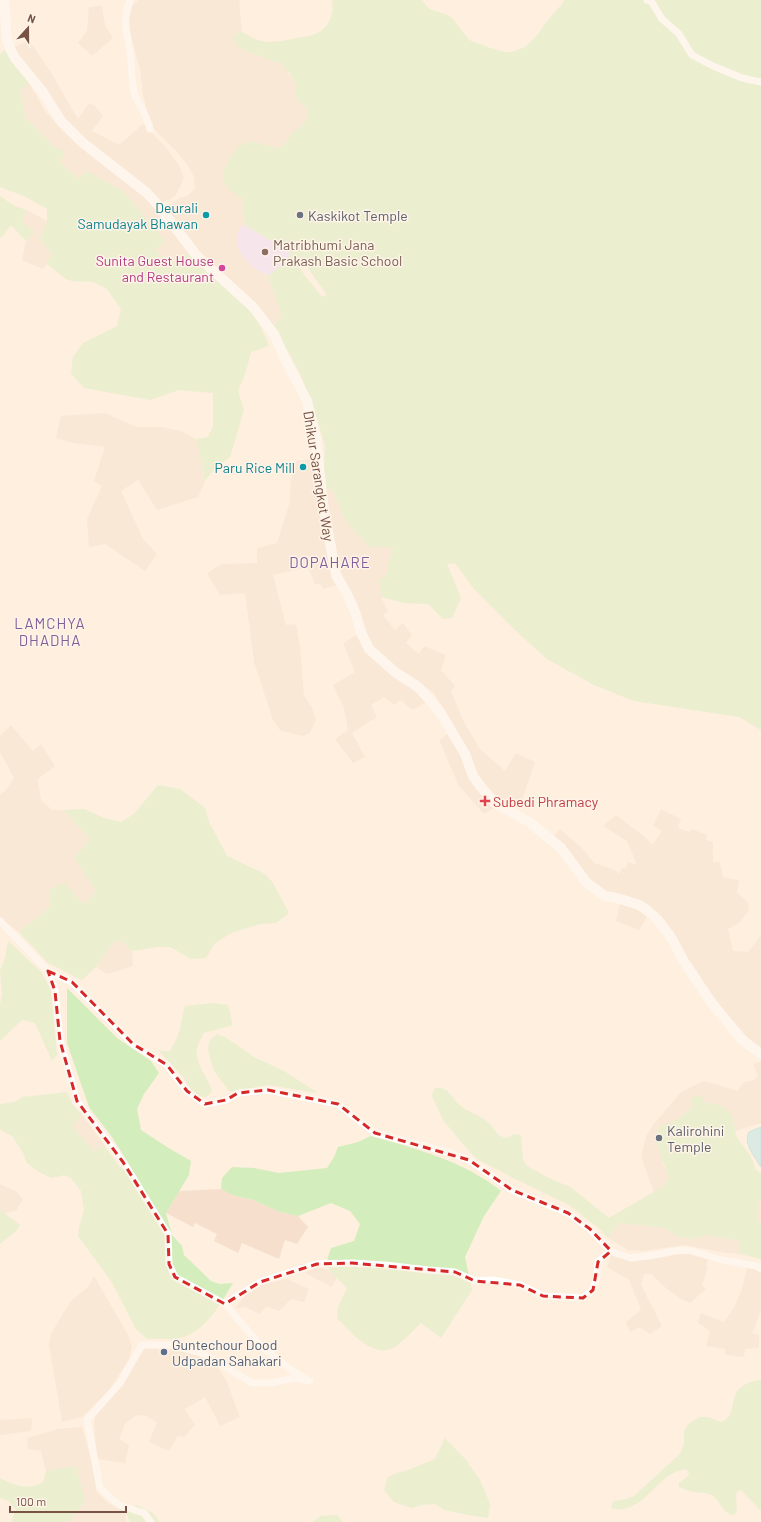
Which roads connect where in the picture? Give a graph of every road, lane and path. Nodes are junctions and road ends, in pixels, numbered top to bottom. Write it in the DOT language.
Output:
graph roads {
  1 [pos="4,0"];
  2 [pos="130,0"];
  3 [pos="647,0"];
  4 [pos="761,82"];
  5 [pos="150,129"];
  6 [pos="0,921"];
  7 [pos="48,971"];
  8 [pos="761,1054"];
  9 [pos="611,1250"];
  10 [pos="761,1269"];
  11 [pos="226,1304"];
  12 [pos="151,1522"];
  1 -- 8 [label="street, Dhikur Sarangkot Way"];
  2 -- 5 [label="street"];
  3 -- 4 [label="street"];
  6 -- 7 [label="street"];
  7 -- 9 [label="street"];
  7 -- 11 [label="street"];
  9 -- 10 [label="street"];
  9 -- 11 [label="street"];
  11 -- 12 [label="street"];
}
